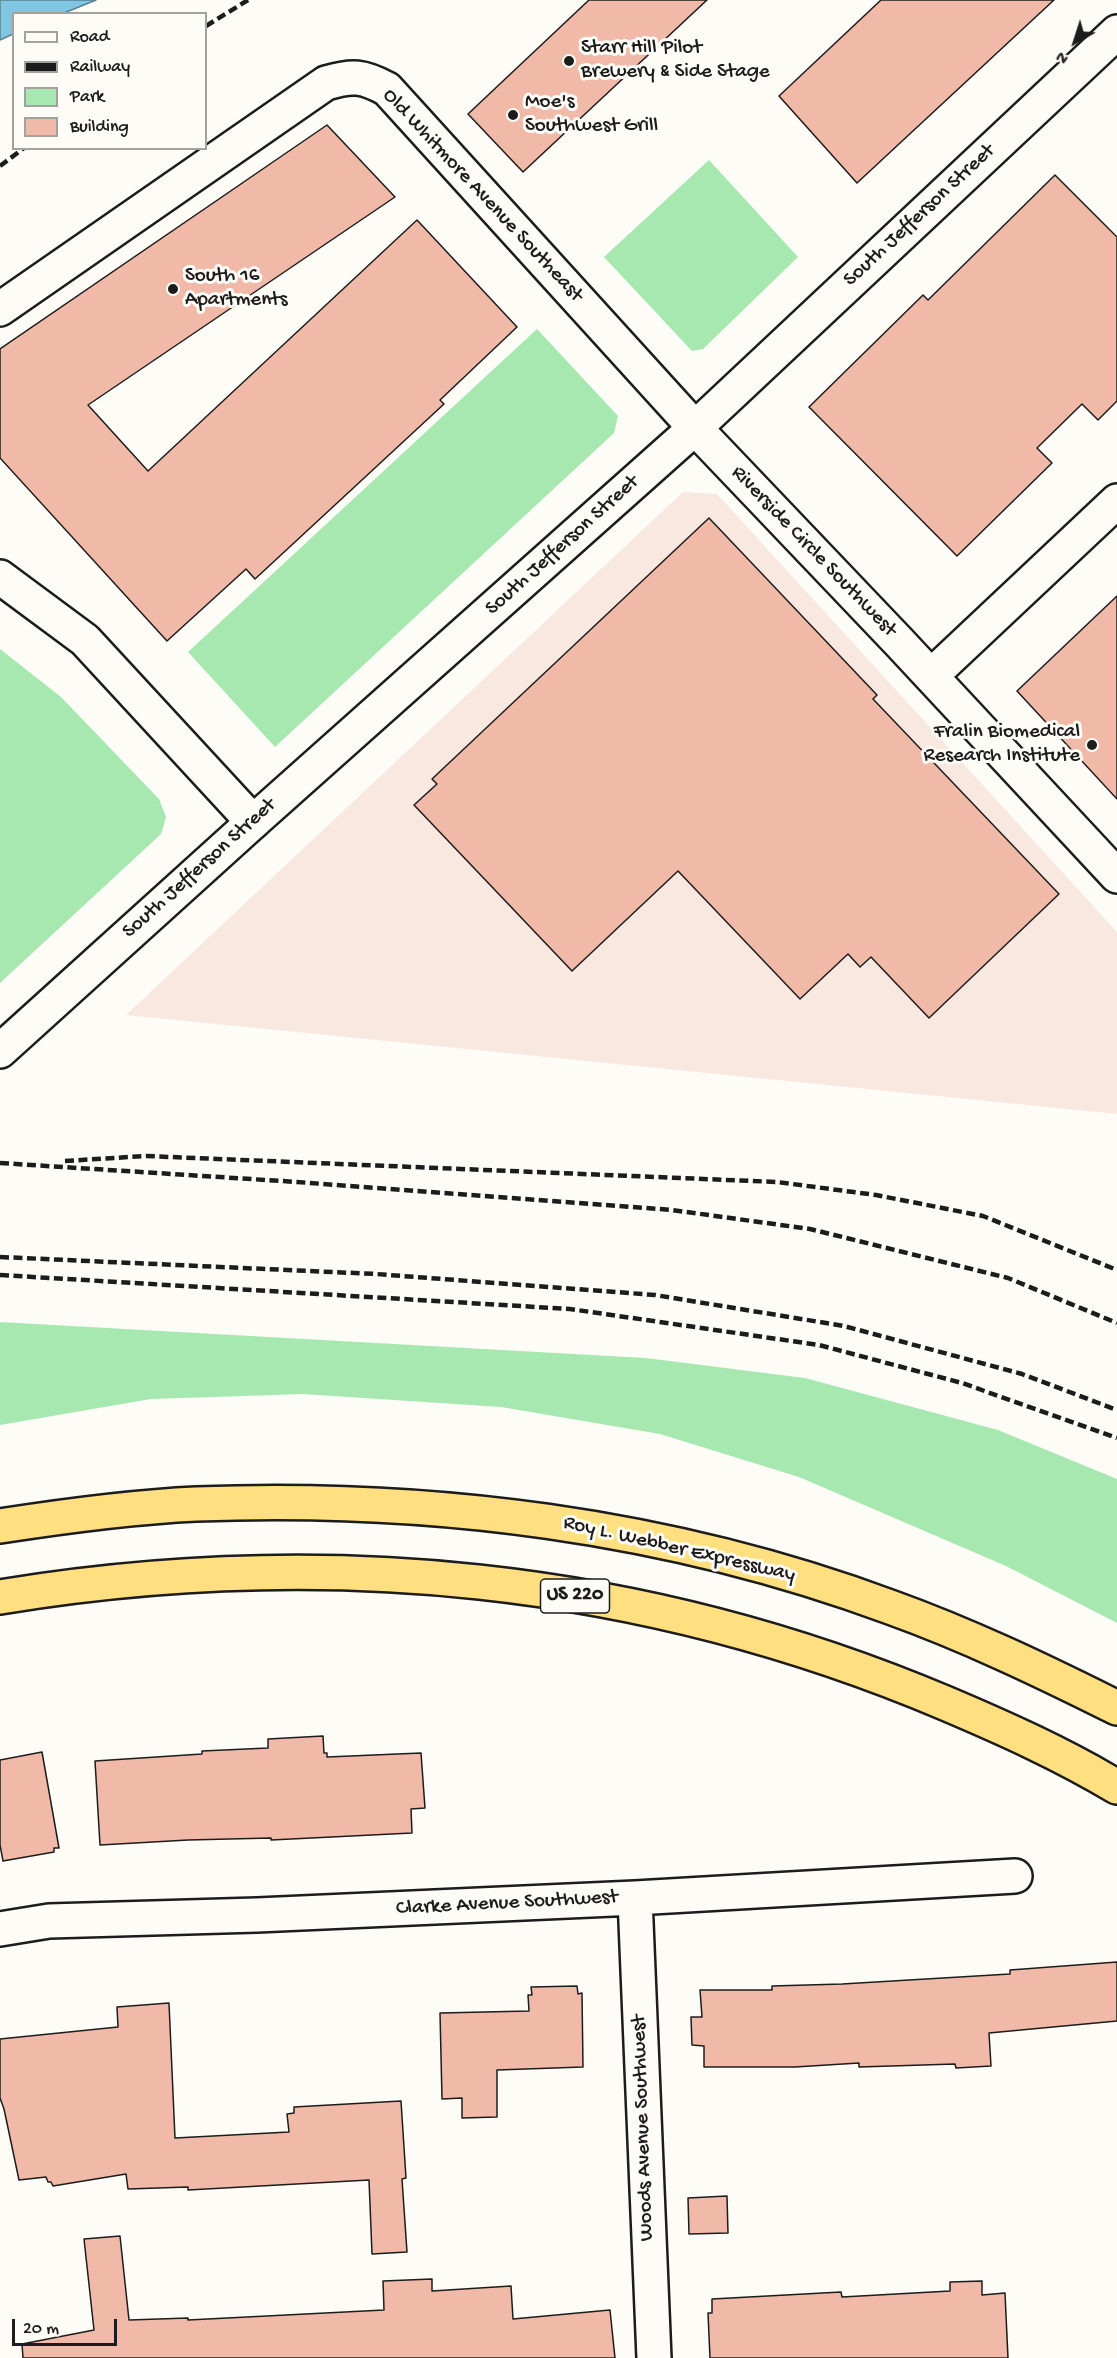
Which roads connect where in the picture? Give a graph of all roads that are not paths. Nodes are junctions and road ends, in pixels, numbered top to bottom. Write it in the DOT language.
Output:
graph roads {
  1 [pos="1117,32"];
  2 [pos="0,309"];
  3 [pos="695,428"];
  4 [pos="1117,501"];
  5 [pos="0,578"];
  6 [pos="931,676"];
  7 [pos="253,822"];
  8 [pos="1117,876"];
  9 [pos="0,1051"];
  10 [pos="0,1526"];
  11 [pos="0,1597"];
  12 [pos="1117,1708"];
  13 [pos="1117,1787"];
  14 [pos="1015,1876"];
  15 [pos="635,1898"];
  16 [pos="0,1929"];
  17 [pos="654,2358"];
  1 -- 3 [label="street, South Jefferson Street"];
  2 -- 3 [label="street, Old Whitmore Avenue Southeast"];
  3 -- 6 [label="street, Riverside Circle Southwest"];
  3 -- 7 [label="street, South Jefferson Street"];
  4 -- 6 [label="street"];
  5 -- 7 [label="street"];
  6 -- 8 [label="street, Riverside Circle Southwest"];
  7 -- 9 [label="street, South Jefferson Street"];
  10 -- 12 [label="highway, Roy L. Webber Expressway"];
  11 -- 13 [label="highway, US 220"];
  14 -- 15 [label="street, Clarke Avenue Southwest"];
  15 -- 16 [label="street, Clarke Avenue Southwest"];
  15 -- 17 [label="street, Woods Avenue Southwest"];
}
